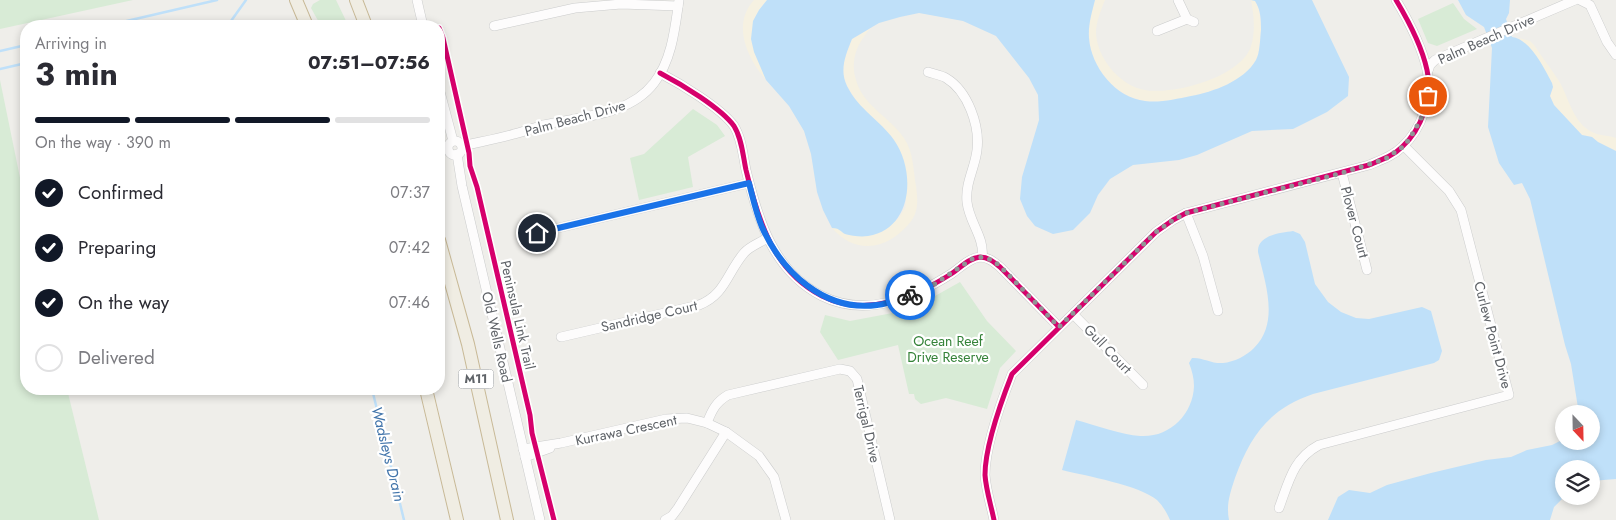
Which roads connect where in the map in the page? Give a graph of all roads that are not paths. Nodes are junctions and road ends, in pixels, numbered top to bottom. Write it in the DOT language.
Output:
graph roads {
  1 [pos="296,0"];
  2 [pos="356,0"];
  3 [pos="417,0"];
  4 [pos="1178,0"];
  5 [pos="1396,0"];
  6 [pos="1581,0"];
  7 [pos="679,3"];
  8 [pos="304,20"];
  9 [pos="364,20"];
  10 [pos="422,20"];
  11 [pos="494,26"];
  12 [pos="1157,31"];
  13 [pos="1616,55"];
  14 [pos="1428,71"];
  15 [pos="928,72"];
  16 [pos="660,73"];
  17 [pos="445,106"];
  18 [pos="458,144"];
  19 [pos="1404,146"];
  20 [pos="1342,173"];
  21 [pos="749,183"];
  22 [pos="1186,213"];
  23 [pos="537,233"];
  24 [pos="767,238"];
  25 [pos="982,257"];
  26 [pos="445,262"];
  27 [pos="1367,270"];
  28 [pos="1218,311"];
  29 [pos="1073,314"];
  30 [pos="1059,327"];
  31 [pos="561,336"];
  32 [pos="1143,385"];
  33 [pos="427,395"];
  34 [pos="707,424"];
  35 [pos="726,432"];
  36 [pos="524,453"];
  37 [pos="1279,508"];
  38 [pos="457,520"];
  39 [pos="507,520"];
  40 [pos="540,520"];
  41 [pos="665,520"];
  42 [pos="786,520"];
  43 [pos="890,520"];
  44 [pos="994,520"];
  1 -- 8 [label="highway"];
  2 -- 9 [label="highway"];
  3 -- 10 [label="street"];
  4 -- 12 [label="street"];
  5 -- 14 [label="street"];
  6 -- 13 [label="street, Palm Beach Drive"];
  6 -- 14 [label="street, Palm Beach Drive"];
  7 -- 11 [label="street"];
  7 -- 16 [label="street, Palm Beach Drive"];
  14 -- 19 [label="street"];
  15 -- 25 [label="street"];
  16 -- 18 [label="street, Palm Beach Drive"];
  16 -- 21 [label="street"];
  17 -- 18 [label="street"];
  18 -- 36 [label="street, Old Wells Road"];
  19 -- 20 [label="street"];
  19 -- 37 [label="street, Curlew Point Drive"];
  20 -- 22 [label="street"];
  20 -- 27 [label="street, Plover Court"];
  21 -- 23 [label="street"];
  21 -- 24 [label="street"];
  22 -- 28 [label="street"];
  22 -- 29 [label="street"];
  24 -- 25 [label="street"];
  24 -- 31 [label="street, Sandridge Court"];
  25 -- 30 [label="street"];
  26 -- 39 [label="highway, M11"];
  29 -- 30 [label="street"];
  29 -- 32 [label="street, Gull Court"];
  30 -- 44 [label="street"];
  33 -- 38 [label="highway"];
  34 -- 35 [label="street, Kurrawa Crescent"];
  34 -- 36 [label="street, Kurrawa Crescent"];
  34 -- 43 [label="street, Terrigal Drive"];
  35 -- 41 [label="street"];
  35 -- 42 [label="street, Kurrawa Crescent"];
  36 -- 40 [label="street, Old Wells Road"];
}
